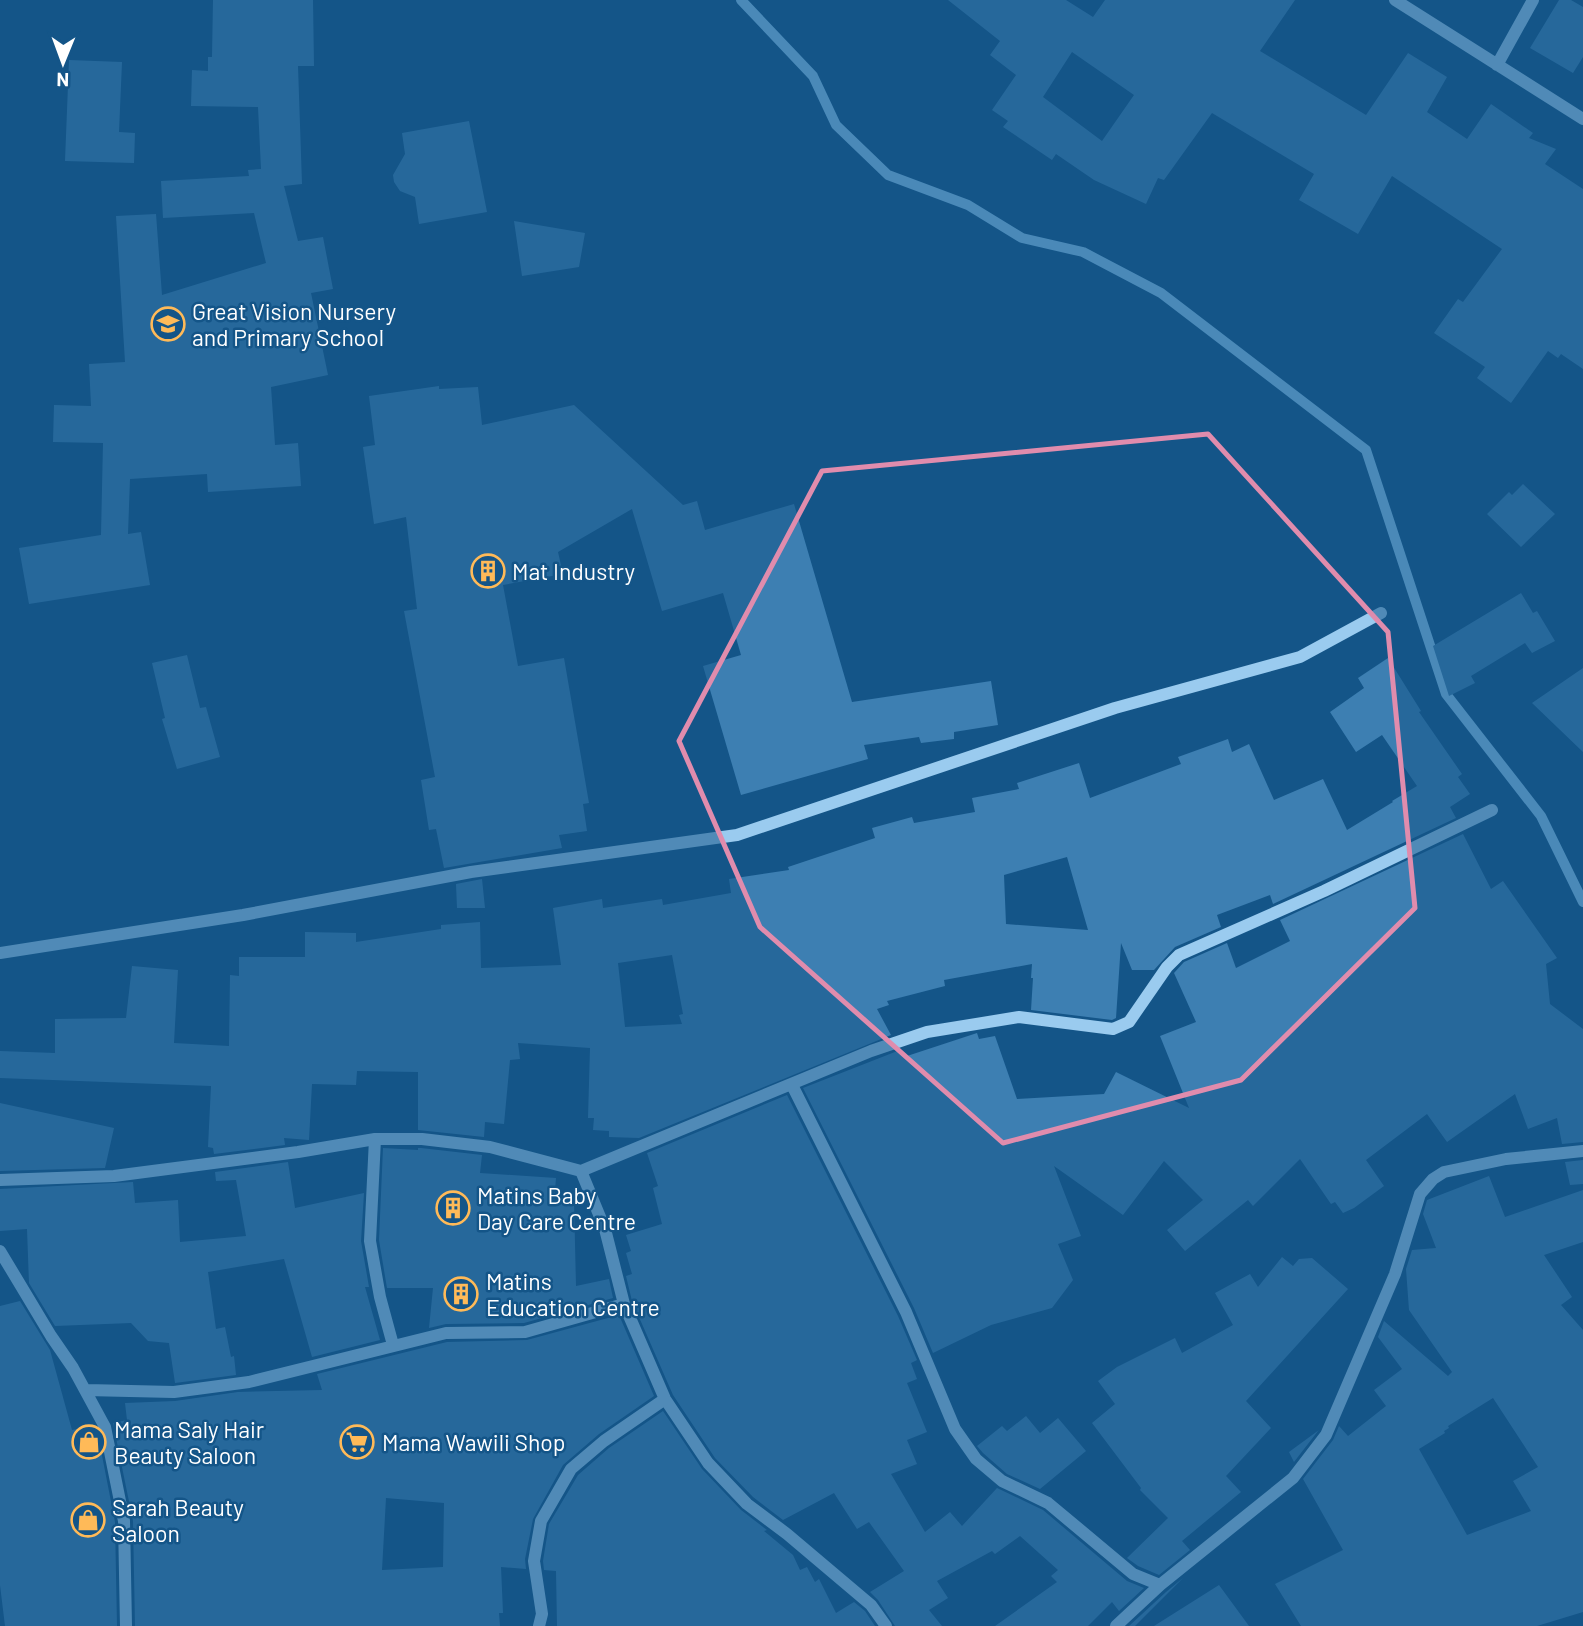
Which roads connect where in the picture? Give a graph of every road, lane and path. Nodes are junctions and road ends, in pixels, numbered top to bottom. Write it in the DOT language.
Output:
graph roads {
  1 [pos="1395,0"];
  2 [pos="1533,0"];
  3 [pos="1497,65"];
  4 [pos="1583,119"];
  5 [pos="1381,613"];
  6 [pos="1492,810"];
  7 [pos="0,953"];
  8 [pos="792,1085"];
  9 [pos="375,1139"];
  10 [pos="1583,1151"];
  11 [pos="581,1171"];
  12 [pos="0,1181"];
  13 [pos="0,1251"];
  14 [pos="624,1304"];
  15 [pos="393,1345"];
  16 [pos="86,1390"];
  17 [pos="665,1399"];
  18 [pos="1160,1585"];
  19 [pos="126,1626"];
  20 [pos="538,1626"];
  21 [pos="886,1626"];
  22 [pos="1116,1626"];
  1 -- 3 [label="street"];
  2 -- 3 [label="street"];
  3 -- 4 [label="street"];
  5 -- 7 [label="street"];
  6 -- 8 [label="street"];
  8 -- 11 [label="street"];
  8 -- 18 [label="street"];
  9 -- 11 [label="street"];
  9 -- 12 [label="street"];
  9 -- 15 [label="street"];
  10 -- 18 [label="street"];
  11 -- 14 [label="street"];
  13 -- 16 [label="street"];
  14 -- 15 [label="street"];
  14 -- 17 [label="street"];
  15 -- 16 [label="street"];
  16 -- 19 [label="street"];
  17 -- 20 [label="street"];
  17 -- 21 [label="street"];
  18 -- 22 [label="street"];
}
